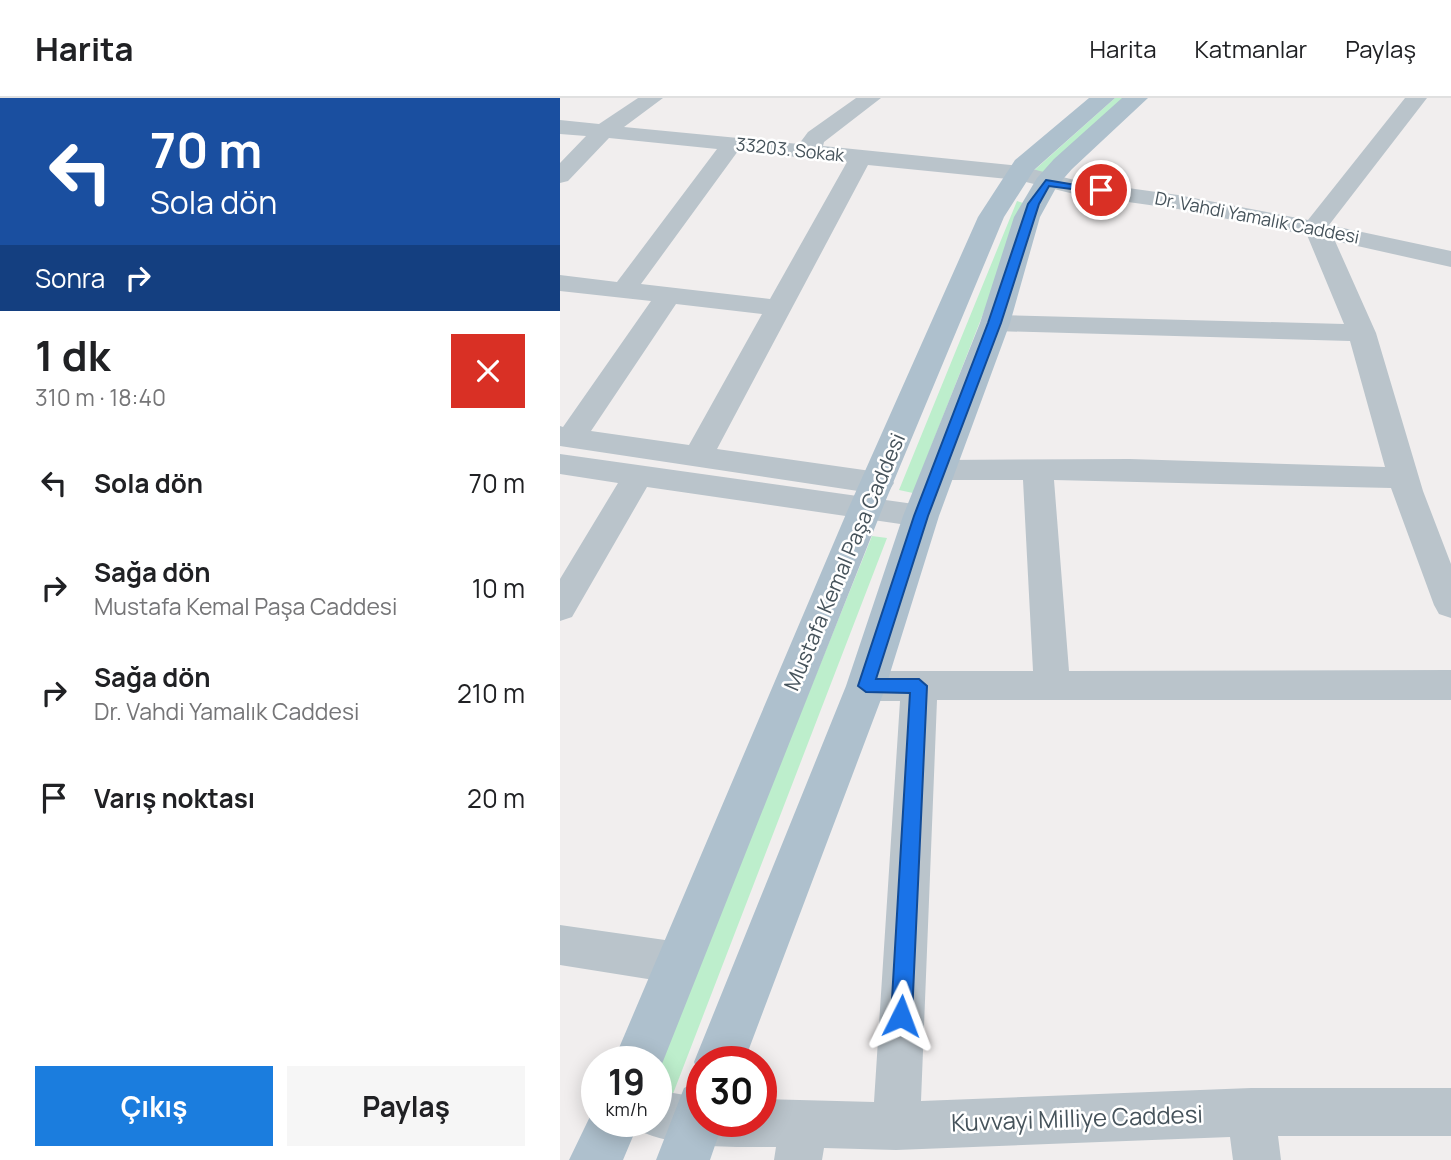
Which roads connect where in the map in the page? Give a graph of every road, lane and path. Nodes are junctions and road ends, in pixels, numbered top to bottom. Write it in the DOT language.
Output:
graph roads {
  1 [pos="652,98"];
  2 [pos="870,98"];
  3 [pos="1103,98"];
  4 [pos="1136,98"];
  5 [pos="1416,98"];
  6 [pos="560,127"];
  7 [pos="604,131"];
  8 [pos="732,144"];
  9 [pos="815,152"];
  10 [pos="861,157"];
  11 [pos="560,176"];
  12 [pos="1034,178"];
  13 [pos="1315,227"];
  14 [pos="1451,259"];
  15 [pos="560,283"];
  16 [pos="624,290"];
  17 [pos="670,295"];
  18 [pos="778,308"];
  19 [pos="995,323"];
  20 [pos="1362,333"];
  21 [pos="564,446"];
  22 [pos="697,457"];
  23 [pos="940,470"];
  24 [pos="1038,470"];
  25 [pos="638,475"];
  26 [pos="1403,478"];
  27 [pos="872,496"];
  28 [pos="921,516"];
  29 [pos="1449,596"];
  30 [pos="560,608"];
  31 [pos="1451,685"];
  32 [pos="866,686"];
  33 [pos="919,686"];
  34 [pos="1052,686"];
  35 [pos="560,945"];
  36 [pos="679,963"];
  37 [pos="645,1046"];
  38 [pos="725,1046"];
  39 [pos="1251,1112"];
  40 [pos="1451,1112"];
  41 [pos="896,1126"];
  42 [pos="606,1137"];
  43 [pos="766,1137"];
  44 [pos="801,1143"];
  45 [pos="596,1160"];
  46 [pos="1257,1160"];
  1 -- 7 [label="street"];
  2 -- 9 [label="street"];
  3 -- 12 [label="main road, Mustafa Kemal Paşa Caddesi"];
  4 -- 12 [label="main road, Mustafa Kemal Paşa Caddesi"];
  5 -- 13 [label="street"];
  6 -- 7 [label="street, 33203. Sokak"];
  7 -- 8 [label="street, 33203. Sokak"];
  7 -- 11 [label="street"];
  8 -- 9 [label="street, 33203. Sokak"];
  8 -- 16 [label="street"];
  9 -- 10 [label="street, 33203. Sokak"];
  10 -- 12 [label="street, 33203. Sokak"];
  10 -- 18 [label="street"];
  12 -- 13 [label="street, Dr. Vahdi Yamalık Caddesi"];
  12 -- 19 [label="main road, Mustafa Kemal Paşa Caddesi"];
  12 -- 27 [label="main road, Mustafa Kemal Paşa Caddesi"];
  13 -- 14 [label="street, Dr. Vahdi Yamalık Caddesi"];
  13 -- 20 [label="street"];
  15 -- 16 [label="street"];
  16 -- 17 [label="street"];
  17 -- 18 [label="street"];
  17 -- 21 [label="street"];
  18 -- 22 [label="street"];
  19 -- 20 [label="street"];
  19 -- 23 [label="main road, Mustafa Kemal Paşa Caddesi"];
  20 -- 26 [label="street"];
  21 -- 22 [label="street"];
  21 -- 25 [label="street"];
  22 -- 27 [label="street"];
  23 -- 24 [label="street"];
  23 -- 28 [label="main road, Mustafa Kemal Paşa Caddesi"];
  24 -- 26 [label="street"];
  24 -- 34 [label="street"];
  25 -- 27 [label="street"];
  25 -- 30 [label="street"];
  26 -- 29 [label="street"];
  27 -- 28 [label="street"];
  27 -- 36 [label="main road, Mustafa Kemal Paşa Caddesi"];
  28 -- 32 [label="main road, Mustafa Kemal Paşa Caddesi"];
  31 -- 34 [label="street"];
  32 -- 33 [label="street"];
  32 -- 38 [label="main road, Mustafa Kemal Paşa Caddesi"];
  33 -- 34 [label="street"];
  33 -- 41 [label="street"];
  35 -- 36 [label="street"];
  36 -- 37 [label="main road, Mustafa Kemal Paşa Caddesi"];
  39 -- 40 [label="street, Kuvvayi Milliye Caddesi"];
  39 -- 41 [label="street, Kuvvayi Milliye Caddesi"];
  39 -- 46 [label="street"];
  41 -- 44 [label="street, Kuvvayi Milliye Caddesi"];
  42 -- 45 [label="main road"];
  43 -- 44 [label="street, Kuvvayi Milliye Caddesi"];
}
